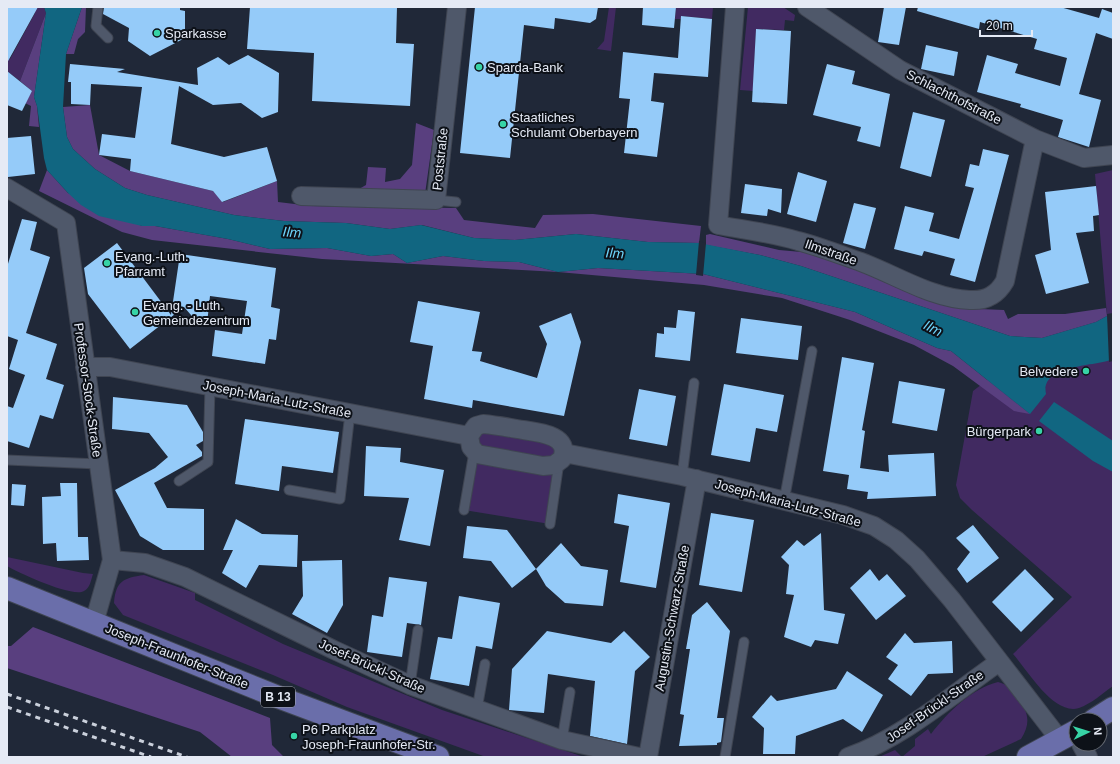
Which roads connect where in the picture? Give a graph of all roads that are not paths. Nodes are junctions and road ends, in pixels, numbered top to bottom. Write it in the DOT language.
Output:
graph roads {
  1 [pos="98,7"];
  2 [pos="457,7"];
  3 [pos="735,7"];
  4 [pos="807,7"];
  5 [pos="108,38"];
  6 [pos="1035,139"];
  7 [pos="1113,155"];
  8 [pos="7,188"];
  9 [pos="301,196"];
  10 [pos="436,200"];
  11 [pos="456,202"];
  12 [pos="812,352"];
  13 [pos="85,367"];
  14 [pos="694,384"];
  15 [pos="210,386"];
  16 [pos="350,413"];
  17 [pos="472,444"];
  18 [pos="562,458"];
  19 [pos="7,460"];
  20 [pos="98,464"];
  21 [pos="689,477"];
  22 [pos="179,481"];
  23 [pos="289,490"];
  24 [pos="784,501"];
  25 [pos="464,510"];
  26 [pos="550,524"];
  27 [pos="112,560"];
  28 [pos="7,588"];
  29 [pos="94,623"];
  30 [pos="418,630"];
  31 [pos="744,642"];
  32 [pos="999,662"];
  33 [pos="485,664"];
  34 [pos="410,685"];
  35 [pos="570,692"];
  36 [pos="477,709"];
  37 [pos="1068,731"];
  38 [pos="1068,738"];
  39 [pos="562,740"];
  40 [pos="438,757"];
  41 [pos="639,757"];
  42 [pos="648,757"];
  43 [pos="725,757"];
  44 [pos="848,757"];
  45 [pos="1028,757"];
  1 -- 5 [label="lane"];
  2 -- 10 [label="street, Poststraße"];
  3 -- 6 [label="street, Ilmstraße"];
  4 -- 6 [label="street, Schlachthofstraße"];
  6 -- 7 [label="street, Schlachthofstraße"];
  8 -- 13 [label="street, Professor-Stock-Straße"];
  9 -- 10 [label="street, Poststraße"];
  10 -- 11 [label="lane"];
  12 -- 24 [label="lane"];
  13 -- 15 [label="street, Joseph-Maria-Lutz-Straße"];
  13 -- 20 [label="street, Professor-Stock-Straße"];
  14 -- 21 [label="lane"];
  15 -- 16 [label="street, Joseph-Maria-Lutz-Straße"];
  15 -- 22 [label="lane"];
  16 -- 17 [label="street, Joseph-Maria-Lutz-Straße"];
  16 -- 23 [label="lane"];
  17 -- 18 [label="street, Joseph-Maria-Lutz-Straße"];
  17 -- 18 [label="street"];
  17 -- 25 [label="lane"];
  18 -- 21 [label="street, Joseph-Maria-Lutz-Straße"];
  18 -- 26 [label="lane"];
  19 -- 20 [label="lane"];
  20 -- 27 [label="street, Professor-Stock-Straße"];
  21 -- 24 [label="street, Joseph-Maria-Lutz-Straße"];
  21 -- 42 [label="street, Augustin-Schwarz-Straße"];
  24 -- 32 [label="street, Joseph-Maria-Lutz-Straße"];
  27 -- 29 [label="street, Professor-Stock-Straße"];
  27 -- 34 [label="street, Josef-Brückl-Straße"];
  28 -- 29 [label="main road, Joseph-Fraunhofer-Straße / B 13"];
  29 -- 40 [label="main road, Joseph-Fraunhofer-Straße / B 13"];
  30 -- 34 [label="lane"];
  31 -- 43 [label="lane"];
  32 -- 37 [label="street, Joseph-Maria-Lutz-Straße"];
  32 -- 44 [label="street, Josef-Brückl-Straße"];
  33 -- 36 [label="lane"];
  34 -- 36 [label="street, Josef-Brückl-Straße"];
  35 -- 39 [label="lane"];
  36 -- 39 [label="street, Josef-Brückl-Straße"];
  38 -- 45 [label="main road"];
  39 -- 41 [label="street, Josef-Brückl-Straße"];
}
